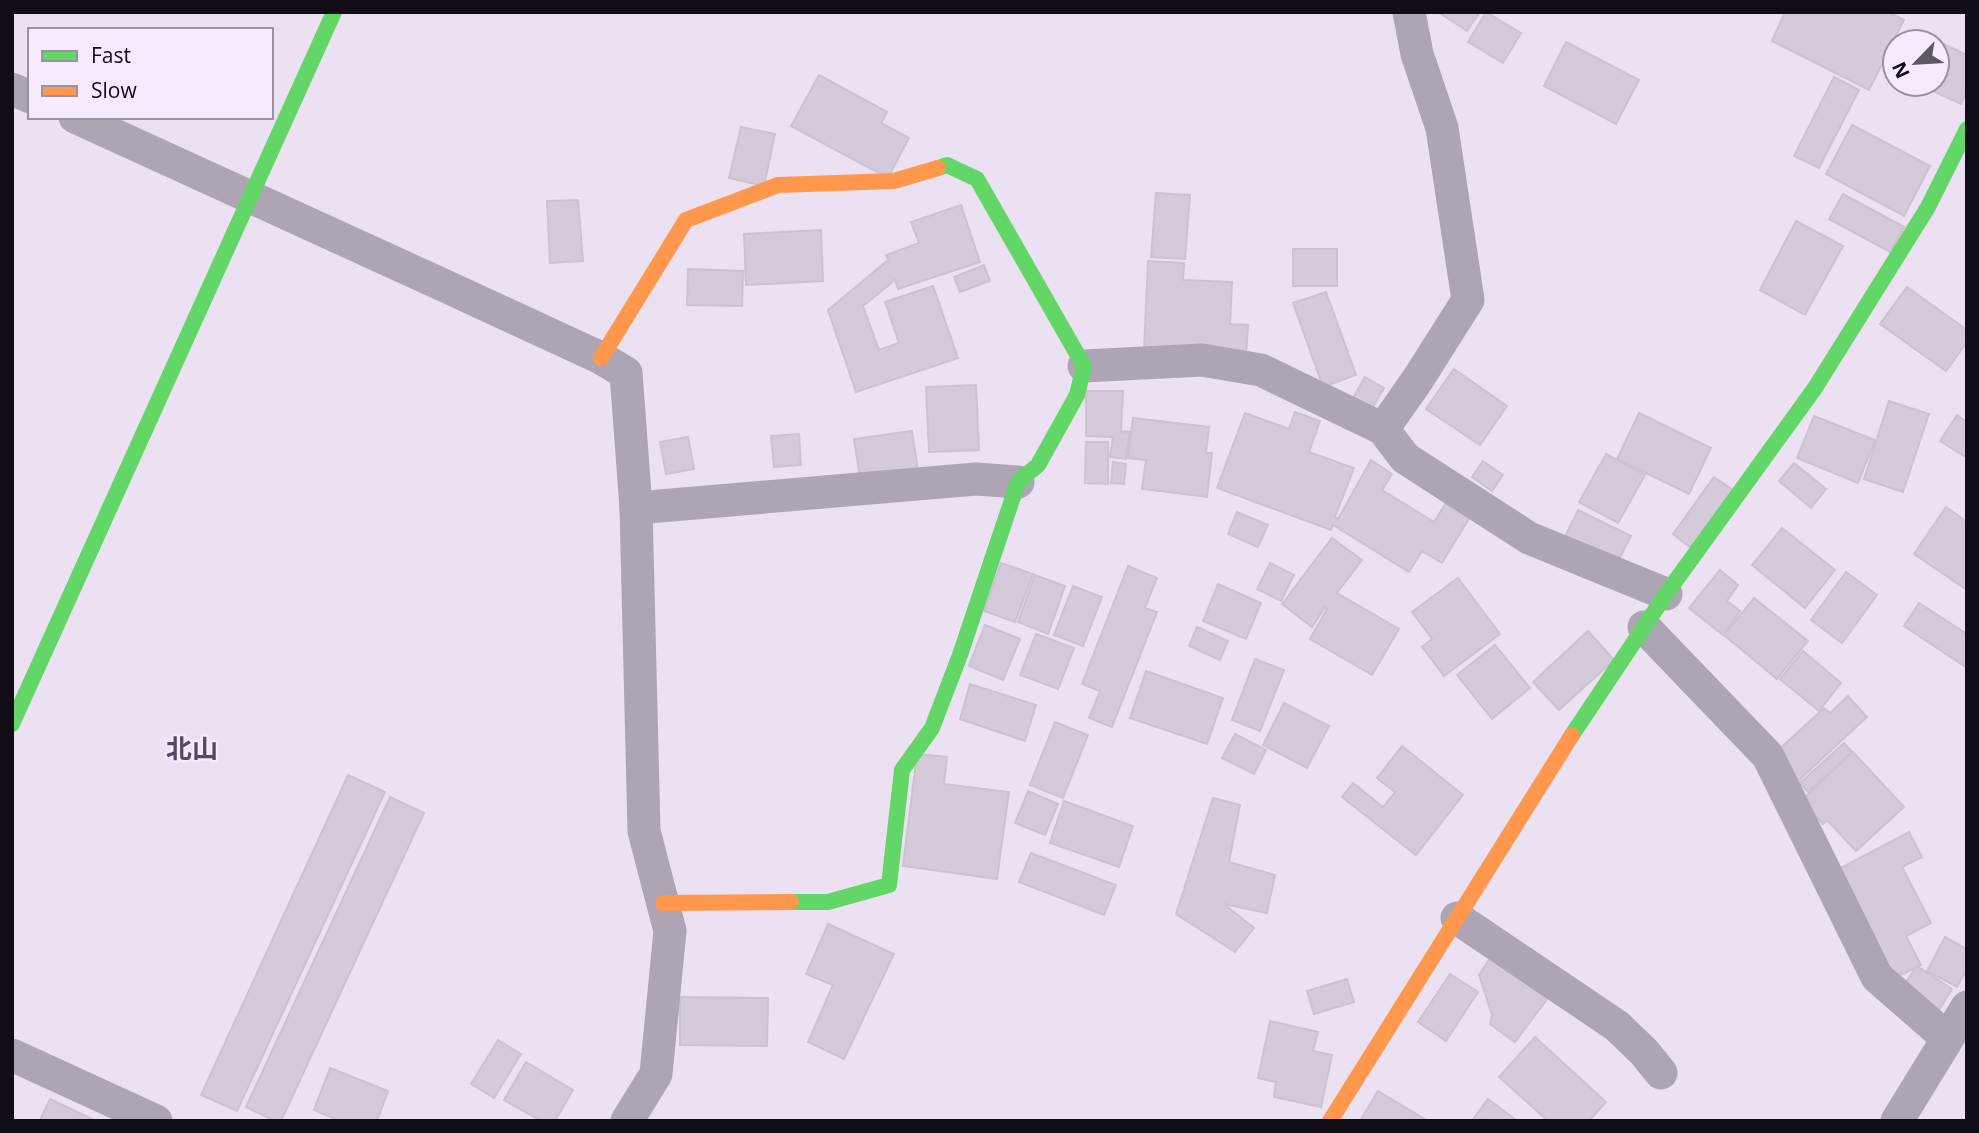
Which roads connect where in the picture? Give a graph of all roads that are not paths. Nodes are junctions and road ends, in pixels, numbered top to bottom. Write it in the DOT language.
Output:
graph roads {
  1 [pos="334,12"];
  2 [pos="1409,12"];
  3 [pos="12,89"];
  4 [pos="28,96"];
  5 [pos="79,119"];
  6 [pos="1967,129"];
  7 [pos="251,196"];
  8 [pos="601,358"];
  9 [pos="1084,366"];
  10 [pos="1382,429"];
  11 [pos="1018,482"];
  12 [pos="636,509"];
  13 [pos="1666,594"];
  14 [pos="1644,627"];
  15 [pos="12,724"];
  16 [pos="663,902"];
  17 [pos="1457,918"];
  18 [pos="1967,1007"];
  19 [pos="1948,1038"];
  20 [pos="12,1055"];
  21 [pos="1661,1073"];
  22 [pos="156,1121"];
  23 [pos="627,1121"];
  24 [pos="1330,1121"];
  25 [pos="1897,1121"];
  1 -- 7 [label="street"];
  2 -- 10 [label="street"];
  3 -- 4 [label="street"];
  5 -- 7 [label="street"];
  6 -- 13 [label="street"];
  7 -- 8 [label="street"];
  7 -- 15 [label="street"];
  8 -- 9 [label="street"];
  8 -- 12 [label="street"];
  9 -- 10 [label="street"];
  9 -- 11 [label="street"];
  10 -- 13 [label="street"];
  11 -- 12 [label="street"];
  11 -- 16 [label="street"];
  12 -- 16 [label="street"];
  13 -- 14 [label="street"];
  14 -- 17 [label="street"];
  14 -- 19 [label="street"];
  16 -- 23 [label="street"];
  17 -- 21 [label="street"];
  17 -- 24 [label="street"];
  18 -- 19 [label="street"];
  19 -- 25 [label="street"];
  20 -- 22 [label="street"];
}
